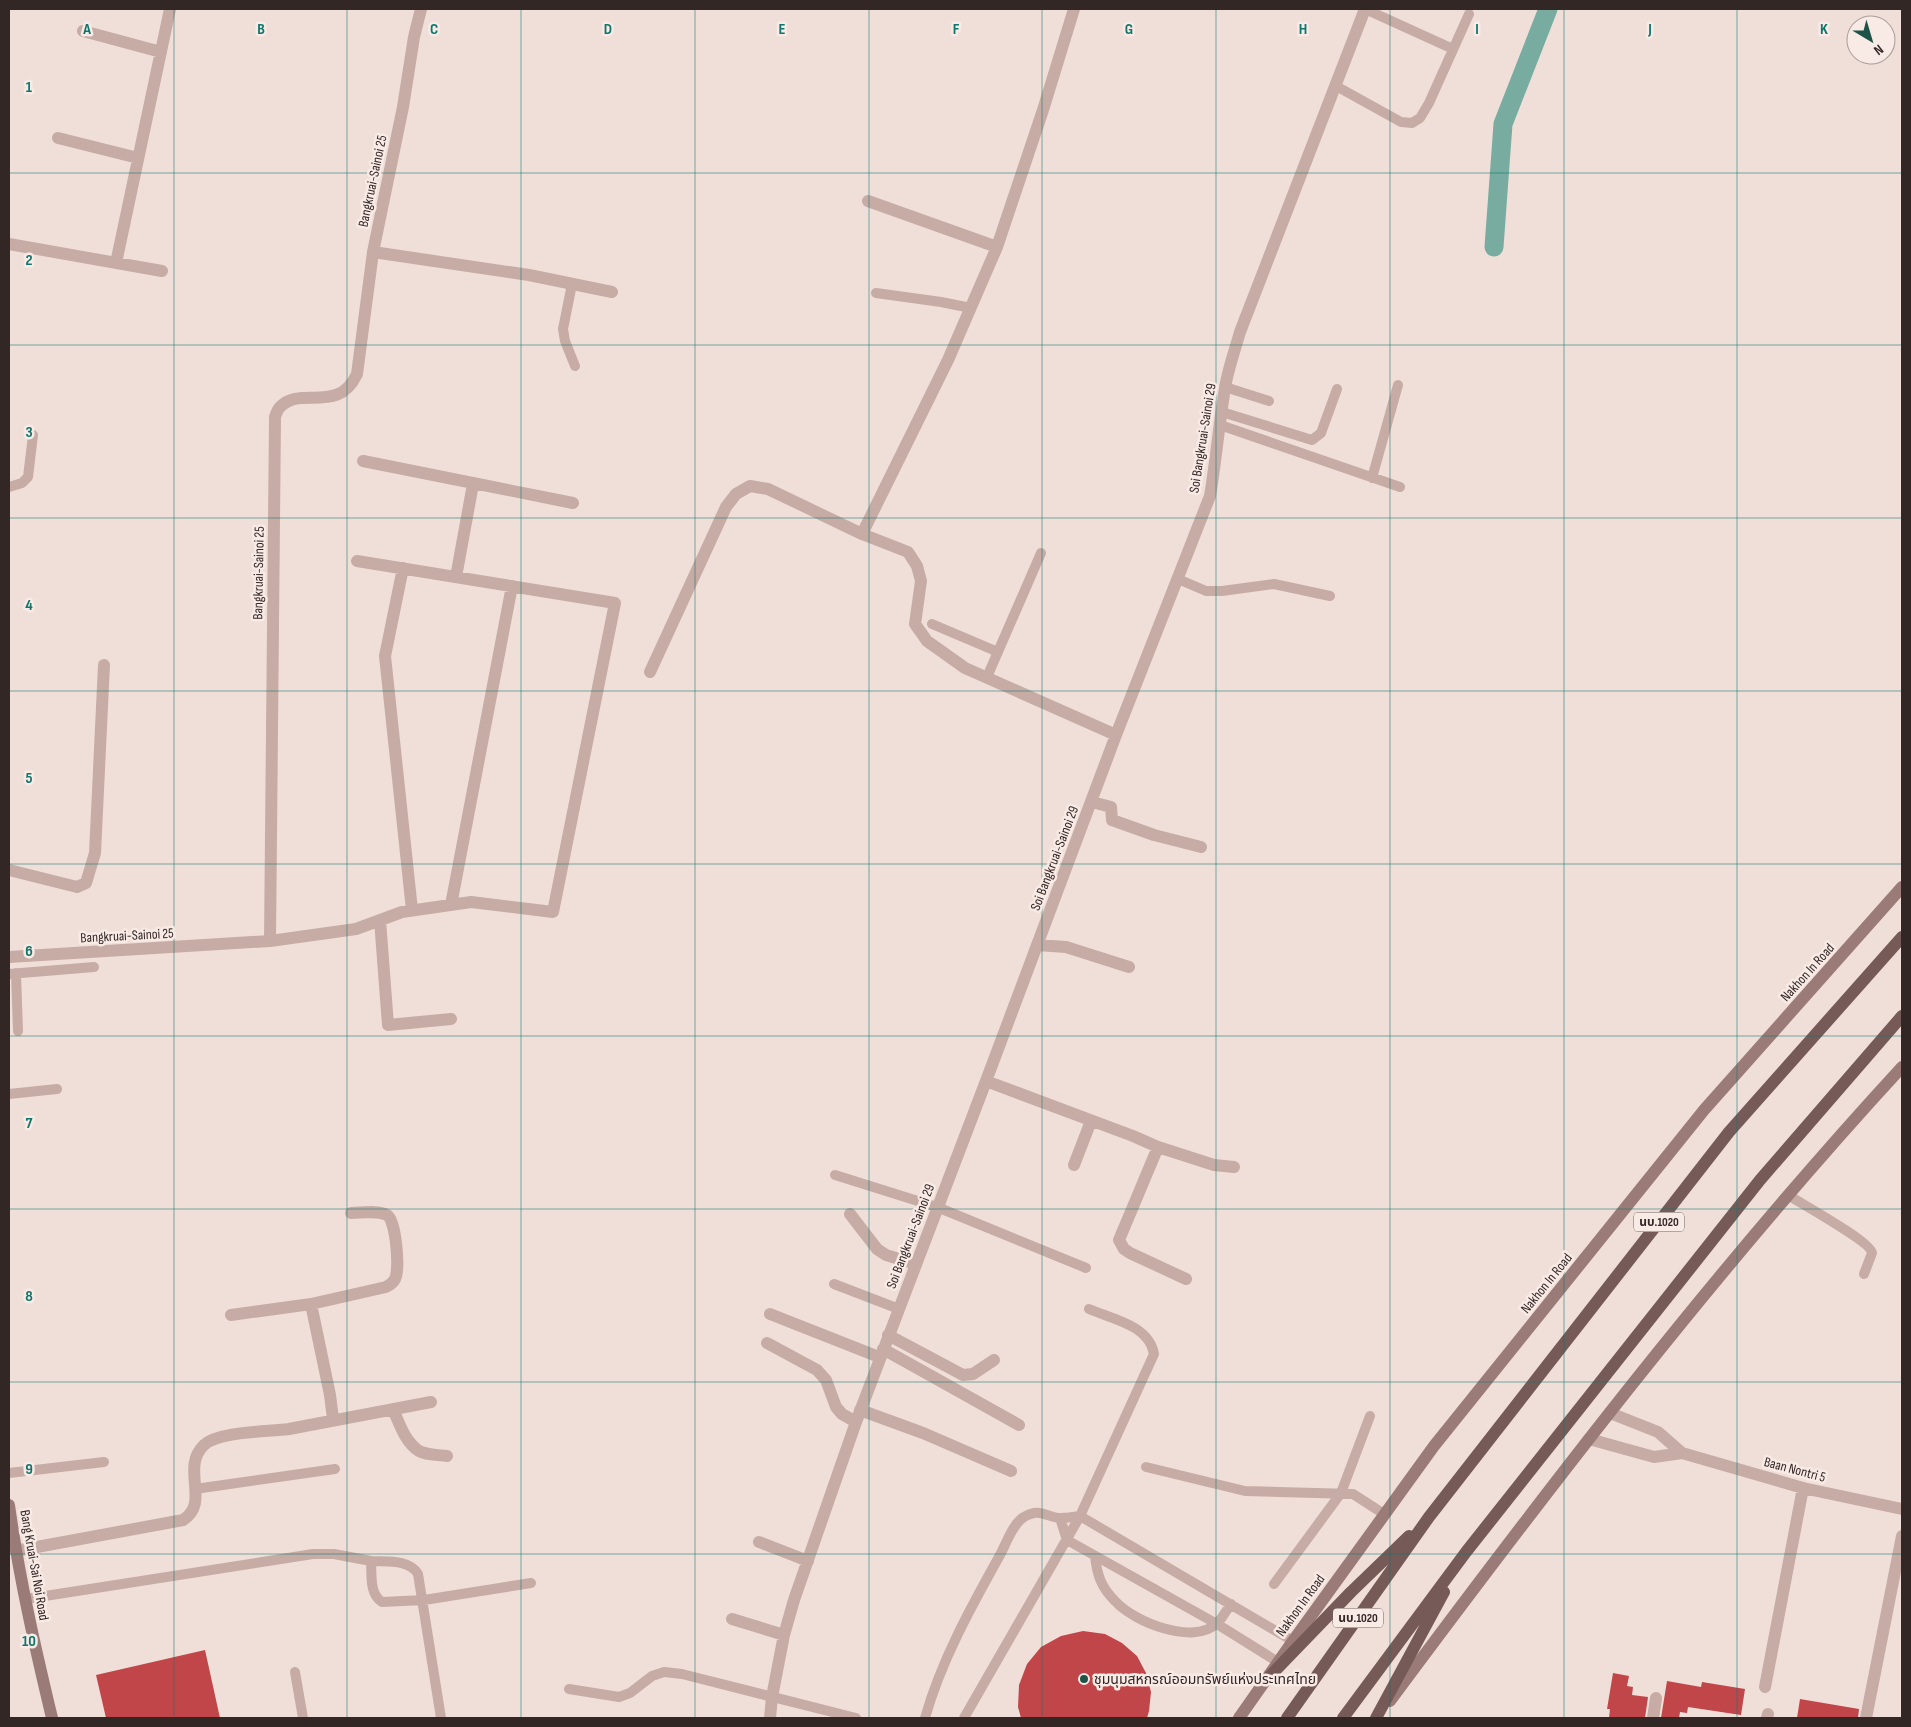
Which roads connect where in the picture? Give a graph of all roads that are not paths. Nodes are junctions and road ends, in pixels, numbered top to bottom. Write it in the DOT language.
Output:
graph roads {
  1 [pos="170,9"];
  2 [pos="421,9"];
  3 [pos="1074,9"];
  4 [pos="1365,9"];
  5 [pos="1469,14"];
  6 [pos="83,31"];
  7 [pos="1453,49"];
  8 [pos="161,52"];
  9 [pos="1336,86"];
  10 [pos="58,138"];
  11 [pos="138,158"];
  12 [pos="868,201"];
  13 [pos="9,244"];
  14 [pos="997,247"];
  15 [pos="373,252"];
  16 [pos="116,263"];
  17 [pos="162,271"];
  18 [pos="572,284"];
  19 [pos="612,292"];
  20 [pos="876,293"];
  21 [pos="971,308"];
  22 [pos="575,366"];
  23 [pos="1398,385"];
  24 [pos="1225,387"];
  25 [pos="1337,389"];
  26 [pos="1269,401"];
  27 [pos="1221,418"];
  28 [pos="33,435"];
  29 [pos="363,461"];
  30 [pos="1372,478"];
  31 [pos="473,484"];
  32 [pos="9,487"];
  33 [pos="1400,487"];
  34 [pos="573,503"];
  35 [pos="862,534"];
  36 [pos="1041,553"];
  37 [pos="357,561"];
  38 [pos="403,568"];
  39 [pos="456,577"];
  40 [pos="1178,580"];
  41 [pos="512,586"];
  42 [pos="1330,596"];
  43 [pos="932,624"];
  44 [pos="998,652"];
  45 [pos="104,665"];
  46 [pos="650,672"];
  47 [pos="988,678"];
  48 [pos="1116,735"];
  49 [pos="1092,802"];
  50 [pos="1201,847"];
  51 [pos="9,870"];
  52 [pos="1902,887"];
  53 [pos="451,905"];
  54 [pos="412,910"];
  55 [pos="380,920"];
  56 [pos="1902,937"];
  57 [pos="270,941"];
  58 [pos="1037,945"];
  59 [pos="9,957"];
  60 [pos="94,967"];
  61 [pos="1129,967"];
  62 [pos="12,973"];
  63 [pos="1902,1016"];
  64 [pos="451,1019"];
  65 [pos="18,1031"];
  66 [pos="1902,1067"];
  67 [pos="986,1081"];
  68 [pos="58,1090"];
  69 [pos="9,1094"];
  70 [pos="1092,1121"];
  71 [pos="1158,1147"];
  72 [pos="1074,1164"];
  73 [pos="1234,1167"];
  74 [pos="835,1175"];
  75 [pos="1788,1195"];
  76 [pos="937,1207"];
  77 [pos="351,1212"];
  78 [pos="850,1214"];
  79 [pos="916,1264"];
  80 [pos="1086,1268"];
  81 [pos="1864,1274"];
  82 [pos="1186,1279"];
  83 [pos="834,1284"];
  84 [pos="310,1304"];
  85 [pos="899,1309"];
  86 [pos="1088,1309"];
  87 [pos="770,1314"];
  88 [pos="231,1316"];
  89 [pos="888,1335"];
  90 [pos="767,1343"];
  91 [pos="881,1353"];
  92 [pos="994,1360"];
  93 [pos="431,1402"];
  94 [pos="394,1409"];
  95 [pos="1610,1413"];
  96 [pos="858,1416"];
  97 [pos="1370,1416"];
  98 [pos="333,1419"];
  99 [pos="1019,1426"];
  100 [pos="1589,1439"];
  101 [pos="1682,1453"];
  102 [pos="447,1456"];
  103 [pos="104,1462"];
  104 [pos="1146,1467"];
  105 [pos="335,1468"];
  106 [pos="1011,1470"];
  107 [pos="9,1473"];
  108 [pos="1803,1488"];
  109 [pos="195,1490"];
  110 [pos="1341,1493"];
  111 [pos="9,1505"];
  112 [pos="1902,1509"];
  113 [pos="1384,1514"];
  114 [pos="1080,1516"];
  115 [pos="1429,1517"];
  116 [pos="1060,1518"];
  117 [pos="1902,1536"];
  118 [pos="1067,1540"];
  119 [pos="759,1542"];
  120 [pos="15,1551"];
  121 [pos="1466,1552"];
  122 [pos="1095,1556"];
  123 [pos="371,1561"];
  124 [pos="808,1561"];
  125 [pos="531,1583"];
  126 [pos="1274,1584"];
  127 [pos="26,1599"];
  128 [pos="424,1600"];
  129 [pos="1230,1604"];
  130 [pos="732,1619"];
  131 [pos="1217,1624"];
  132 [pos="784,1635"];
  133 [pos="1293,1641"];
  134 [pos="1278,1662"];
  135 [pos="295,1672"];
  136 [pos="1266,1680"];
  137 [pos="1765,1687"];
  138 [pos="569,1689"];
  139 [pos="772,1698"];
  140 [pos="1656,1698"];
  141 [pos="52,1718"];
  142 [pos="303,1718"];
  143 [pos="441,1718"];
  144 [pos="770,1718"];
  145 [pos="856,1718"];
  146 [pos="925,1718"];
  147 [pos="964,1718"];
  148 [pos="1239,1718"];
  149 [pos="1287,1718"];
  150 [pos="1342,1718"];
  151 [pos="1376,1718"];
  152 [pos="1653,1718"];
  153 [pos="1866,1718"];
  1 -- 8 [label="street"];
  2 -- 15 [label="street, Bangkruai-Sainoi 25"];
  3 -- 14 [label="street"];
  4 -- 7 [label="lane"];
  4 -- 9 [label="street, Soi Bangkruai-Sainoi 29"];
  5 -- 7 [label="lane"];
  6 -- 8 [label="street"];
  7 -- 9 [label="lane"];
  8 -- 11 [label="street"];
  9 -- 24 [label="street, Soi Bangkruai-Sainoi 29"];
  10 -- 11 [label="street"];
  11 -- 16 [label="street"];
  12 -- 14 [label="street"];
  13 -- 16 [label="street"];
  14 -- 21 [label="street"];
  15 -- 18 [label="street"];
  15 -- 57 [label="street, Bangkruai-Sainoi 25"];
  16 -- 17 [label="street"];
  18 -- 19 [label="street"];
  18 -- 22 [label="lane"];
  20 -- 21 [label="lane"];
  21 -- 35 [label="street"];
  23 -- 30 [label="lane"];
  24 -- 26 [label="lane"];
  24 -- 27 [label="street, Soi Bangkruai-Sainoi 29"];
  25 -- 27 [label="lane"];
  27 -- 30 [label="lane"];
  27 -- 40 [label="street, Soi Bangkruai-Sainoi 29"];
  28 -- 32 [label="lane"];
  29 -- 31 [label="street"];
  30 -- 33 [label="lane"];
  31 -- 34 [label="street"];
  31 -- 39 [label="street"];
  35 -- 46 [label="street"];
  35 -- 47 [label="street"];
  36 -- 44 [label="lane"];
  37 -- 38 [label="street"];
  38 -- 39 [label="street"];
  38 -- 54 [label="street"];
  39 -- 41 [label="street"];
  40 -- 42 [label="lane"];
  40 -- 48 [label="street, Soi Bangkruai-Sainoi 29"];
  41 -- 53 [label="street"];
  41 -- 53 [label="street"];
  43 -- 44 [label="lane"];
  44 -- 47 [label="lane"];
  45 -- 51 [label="street"];
  47 -- 48 [label="street"];
  48 -- 49 [label="street, Soi Bangkruai-Sainoi 29"];
  49 -- 50 [label="street"];
  49 -- 58 [label="street, Soi Bangkruai-Sainoi 29"];
  52 -- 113 [label="main road, Nakhon In Road / นบ.1020"];
  53 -- 54 [label="street"];
  54 -- 55 [label="street"];
  55 -- 57 [label="street"];
  55 -- 64 [label="street"];
  56 -- 115 [label="main road, นบ.1020"];
  57 -- 59 [label="street, Bangkruai-Sainoi 25"];
  58 -- 61 [label="street"];
  58 -- 67 [label="street, Soi Bangkruai-Sainoi 29"];
  60 -- 62 [label="lane"];
  62 -- 65 [label="lane"];
  63 -- 121 [label="main road"];
  66 -- 75 [label="main road"];
  67 -- 70 [label="street"];
  67 -- 76 [label="street, Soi Bangkruai-Sainoi 29"];
  68 -- 69 [label="lane"];
  70 -- 71 [label="street"];
  70 -- 72 [label="street"];
  71 -- 73 [label="street"];
  71 -- 82 [label="street"];
  74 -- 76 [label="lane"];
  75 -- 81 [label="lane"];
  75 -- 95 [label="main road"];
  76 -- 79 [label="street, Soi Bangkruai-Sainoi 29"];
  76 -- 80 [label="lane"];
  77 -- 84 [label="street"];
  78 -- 79 [label="street"];
  79 -- 85 [label="street, Soi Bangkruai-Sainoi 29"];
  83 -- 85 [label="lane"];
  84 -- 88 [label="street"];
  84 -- 98 [label="street"];
  85 -- 89 [label="street, Soi Bangkruai-Sainoi 29"];
  86 -- 114 [label="lane"];
  87 -- 91 [label="street"];
  89 -- 91 [label="street, Soi Bangkruai-Sainoi 29"];
  89 -- 92 [label="street"];
  90 -- 96 [label="street"];
  91 -- 96 [label="street, Soi Bangkruai-Sainoi 29"];
  91 -- 99 [label="street"];
  93 -- 94 [label="street"];
  94 -- 98 [label="street"];
  94 -- 102 [label="street"];
  95 -- 100 [label="main road"];
  95 -- 101 [label="street, Baan Nontri 5"];
  96 -- 106 [label="street"];
  96 -- 124 [label="street, Soi Bangkruai-Sainoi 29"];
  97 -- 110 [label="lane"];
  98 -- 109 [label="street"];
  100 -- 101 [label="street, Baan Nontri 5"];
  100 -- 151 [label="main road"];
  101 -- 108 [label="street, Baan Nontri 5"];
  103 -- 107 [label="lane"];
  104 -- 110 [label="lane"];
  105 -- 109 [label="lane"];
  108 -- 112 [label="street, Baan Nontri 5"];
  108 -- 137 [label="street"];
  109 -- 120 [label="street"];
  110 -- 113 [label="lane"];
  110 -- 126 [label="lane"];
  111 -- 120 [label="main road, Bang Kruai-Sai Noi Road"];
  113 -- 133 [label="main road, Nakhon In Road / นบ.1020"];
  114 -- 116 [label="lane"];
  114 -- 118 [label="lane"];
  114 -- 129 [label="lane"];
  115 -- 136 [label="main road"];
  115 -- 149 [label="main road, นบ.1020"];
  116 -- 118 [label="lane"];
  116 -- 146 [label="lane"];
  117 -- 153 [label="street"];
  118 -- 122 [label="lane"];
  118 -- 147 [label="lane"];
  119 -- 124 [label="street"];
  120 -- 127 [label="main road, Bang Kruai-Sai Noi Road"];
  121 -- 150 [label="main road"];
  121 -- 151 [label="main road"];
  122 -- 131 [label="lane"];
  122 -- 131 [label="lane"];
  123 -- 127 [label="lane"];
  123 -- 128 [label="lane"];
  123 -- 128 [label="lane"];
  124 -- 132 [label="street, Soi Bangkruai-Sainoi 29"];
  125 -- 128 [label="lane"];
  127 -- 141 [label="main road, Bang Kruai-Sai Noi Road"];
  128 -- 143 [label="lane"];
  129 -- 131 [label="lane"];
  129 -- 133 [label="lane"];
  130 -- 132 [label="street"];
  131 -- 134 [label="lane"];
  132 -- 139 [label="street, Soi Bangkruai-Sainoi 29"];
  133 -- 134 [label="main road, Nakhon In Road / นบ.1020"];
  134 -- 136 [label="main road, Nakhon In Road / นบ.1020"];
  135 -- 142 [label="lane"];
  136 -- 148 [label="main road, Nakhon In Road / นบ.1020"];
  138 -- 139 [label="lane"];
  139 -- 144 [label="street, Soi Bangkruai-Sainoi 29"];
  139 -- 145 [label="lane"];
  140 -- 152 [label="street"];
}
